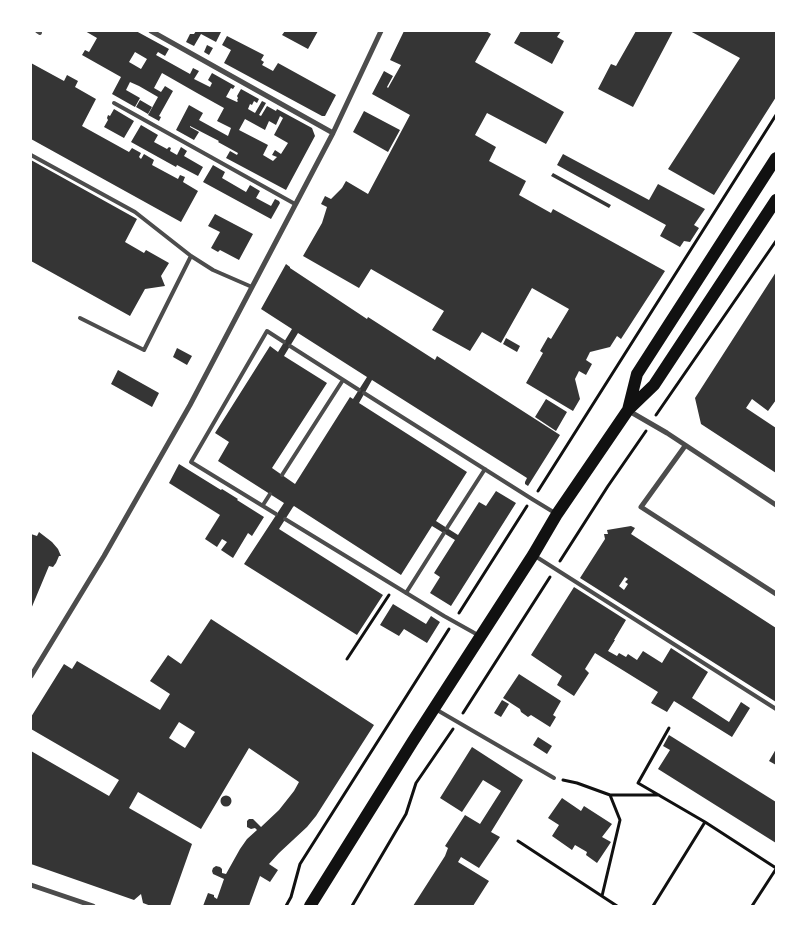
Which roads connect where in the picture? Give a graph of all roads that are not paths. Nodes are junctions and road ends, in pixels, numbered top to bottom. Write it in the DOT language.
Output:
graph roads {
  1 [pos="151,31"];
  2 [pos="381,31"];
  3 [pos="114,103"];
  4 [pos="333,132"];
  5 [pos="31,155"];
  6 [pos="776,158"];
  7 [pos="776,200"];
  8 [pos="296,204"];
  9 [pos="191,256"];
  10 [pos="252,288"];
  11 [pos="80,318"];
  12 [pos="284,342"];
  13 [pos="290,346"];
  14 [pos="343,380"];
  15 [pos="359,390"];
  16 [pos="364,393"];
  17 [pos="628,410"];
  18 [pos="685,446"];
  19 [pos="485,469"];
  20 [pos="282,475"];
  21 [pos="270,494"];
  22 [pos="263,505"];
  23 [pos="776,505"];
  24 [pos="276,514"];
  25 [pos="558,514"];
  26 [pos="285,519"];
  27 [pos="448,528"];
  28 [pos="444,533"];
  29 [pos="533,555"];
  30 [pos="406,593"];
  31 [pos="776,594"];
  32 [pos="480,637"];
  33 [pos="31,676"];
  34 [pos="435,708"];
  35 [pos="776,709"];
  36 [pos="554,778"];
  37 [pos="31,885"];
  38 [pos="93,906"];
  39 [pos="310,906"];
  1 -- 4 [label="street"];
  2 -- 4 [label="street"];
  3 -- 8 [label="lane"];
  4 -- 8 [label="street"];
  5 -- 9 [label="lane"];
  6 -- 17 [label="main road"];
  7 -- 17 [label="main road"];
  8 -- 10 [label="street"];
  9 -- 10 [label="lane"];
  9 -- 11 [label="lane"];
  10 -- 33 [label="street"];
  12 -- 22 [label="lane"];
  13 -- 14 [label="lane"];
  14 -- 15 [label="lane"];
  14 -- 20 [label="lane"];
  16 -- 19 [label="lane"];
  17 -- 18 [label="street"];
  17 -- 25 [label="main road"];
  18 -- 23 [label="street"];
  18 -- 31 [label="street"];
  19 -- 25 [label="lane"];
  19 -- 27 [label="lane"];
  21 -- 22 [label="lane"];
  22 -- 24 [label="lane"];
  25 -- 29 [label="main road"];
  26 -- 30 [label="lane"];
  28 -- 30 [label="lane"];
  29 -- 32 [label="main road"];
  29 -- 35 [label="lane"];
  30 -- 32 [label="lane"];
  32 -- 34 [label="main road"];
  34 -- 36 [label="lane"];
  34 -- 39 [label="main road"];
  37 -- 38 [label="street"];
}
